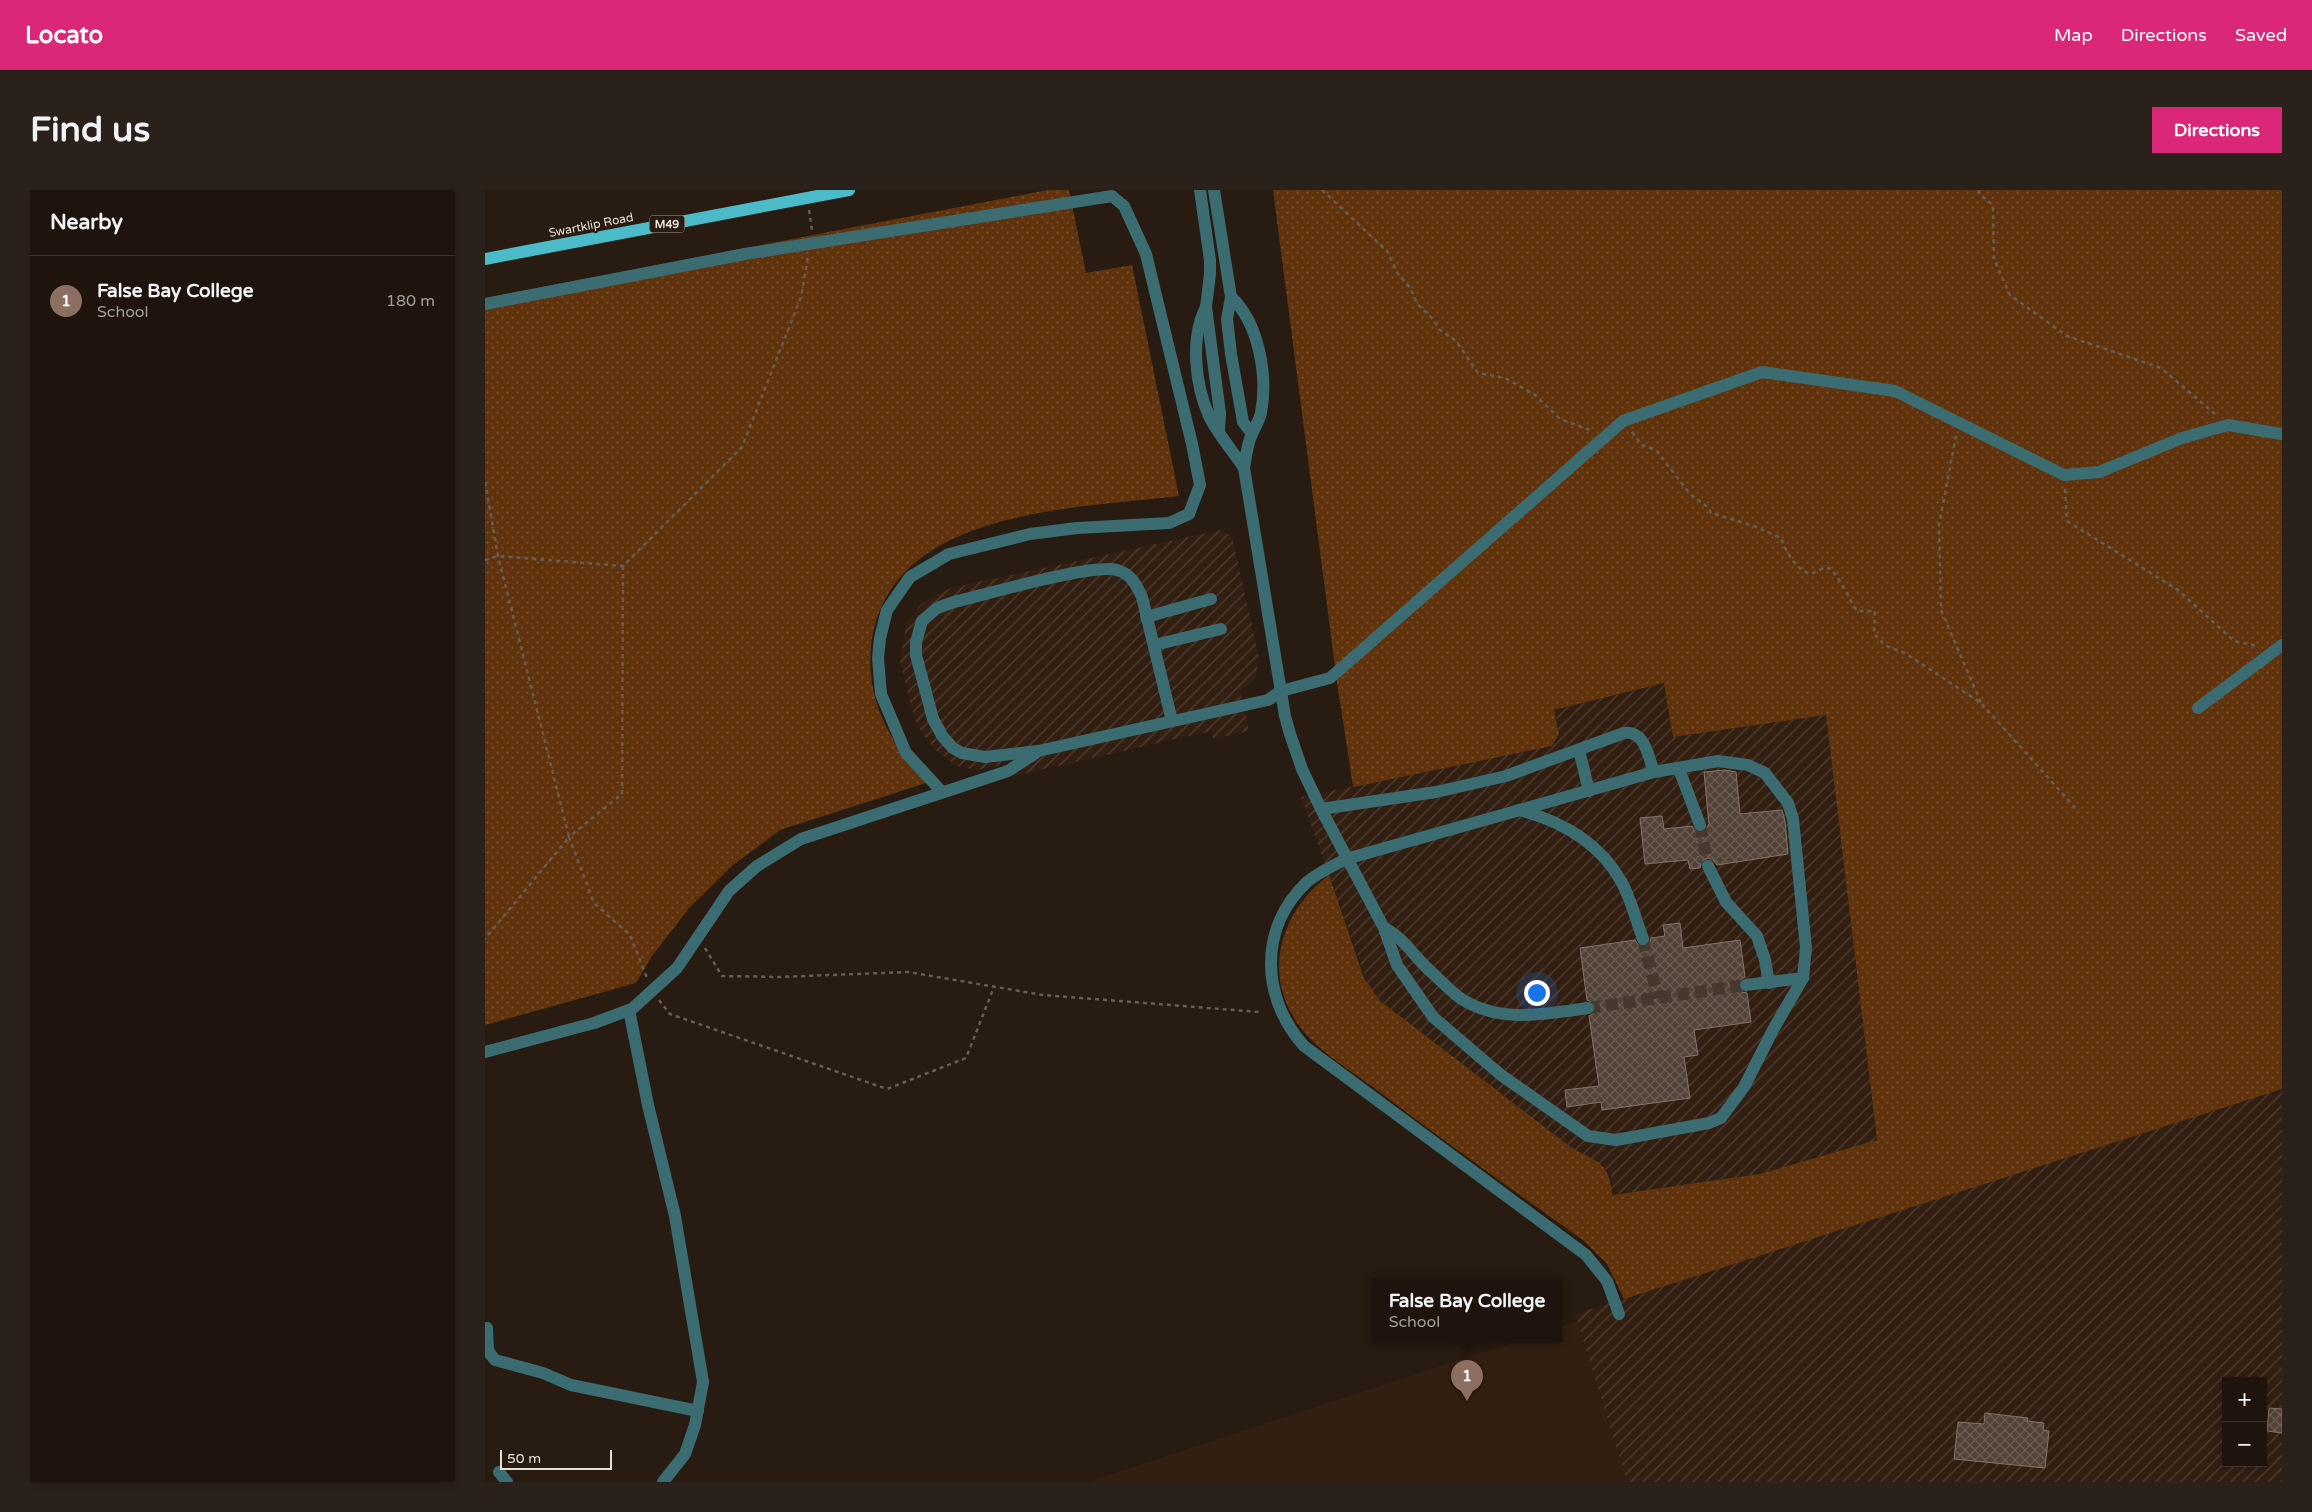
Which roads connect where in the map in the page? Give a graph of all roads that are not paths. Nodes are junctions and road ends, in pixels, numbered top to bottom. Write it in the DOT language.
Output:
graph roads {
  1 [pos="849,190"];
  2 [pos="1200,190"];
  3 [pos="1214,190"];
  4 [pos="485,259"];
  5 [pos="1231,297"];
  6 [pos="485,304"];
  7 [pos="1251,434"];
  8 [pos="2282,434"];
  9 [pos="1244,468"];
  10 [pos="1211,599"];
  11 [pos="1146,617"];
  12 [pos="1221,629"];
  13 [pos="1154,645"];
  14 [pos="2279,648"];
  15 [pos="1281,691"];
  16 [pos="2197,708"];
  17 [pos="1172,721"];
  18 [pos="1579,750"];
  19 [pos="1038,751"];
  20 [pos="1679,769"];
  21 [pos="1654,772"];
  22 [pos="1589,791"];
  23 [pos="942,792"];
  24 [pos="1321,809"];
  25 [pos="1518,809"];
  26 [pos="1700,825"];
  27 [pos="1346,859"];
  28 [pos="1708,866"];
  29 [pos="1383,928"];
  30 [pos="1643,939"];
  31 [pos="1803,978"];
  32 [pos="1769,983"];
  33 [pos="1746,985"];
  34 [pos="1588,1008"];
  35 [pos="629,1010"];
  36 [pos="485,1052"];
  37 [pos="1619,1314"];
  38 [pos="487,1328"];
  39 [pos="698,1411"];
  40 [pos="663,1482"];
  1 -- 4 [label="main road, Swartklip Road / M49"];
  2 -- 9 [label="street"];
  3 -- 5 [label="street"];
  5 -- 7 [label="street"];
  5 -- 7 [label="street"];
  6 -- 23 [label="street"];
  7 -- 9 [label="street"];
  8 -- 15 [label="street"];
  9 -- 15 [label="street"];
  10 -- 11 [label="street"];
  11 -- 13 [label="street"];
  11 -- 19 [label="street"];
  12 -- 13 [label="street"];
  13 -- 17 [label="street"];
  14 -- 16 [label="street"];
  15 -- 17 [label="street"];
  15 -- 24 [label="street"];
  17 -- 19 [label="street"];
  18 -- 21 [label="street"];
  18 -- 22 [label="street"];
  18 -- 24 [label="street"];
  19 -- 23 [label="street"];
  20 -- 21 [label="street"];
  20 -- 26 [label="street"];
  20 -- 31 [label="street"];
  21 -- 22 [label="street"];
  22 -- 25 [label="street"];
  23 -- 35 [label="street"];
  24 -- 27 [label="street"];
  25 -- 27 [label="street"];
  25 -- 30 [label="street"];
  27 -- 29 [label="street"];
  27 -- 37 [label="street"];
  28 -- 32 [label="street"];
  29 -- 31 [label="street"];
  29 -- 34 [label="street"];
  31 -- 32 [label="street"];
  32 -- 33 [label="street"];
  35 -- 36 [label="street"];
  35 -- 39 [label="street"];
  38 -- 39 [label="street"];
  39 -- 40 [label="street"];
}
